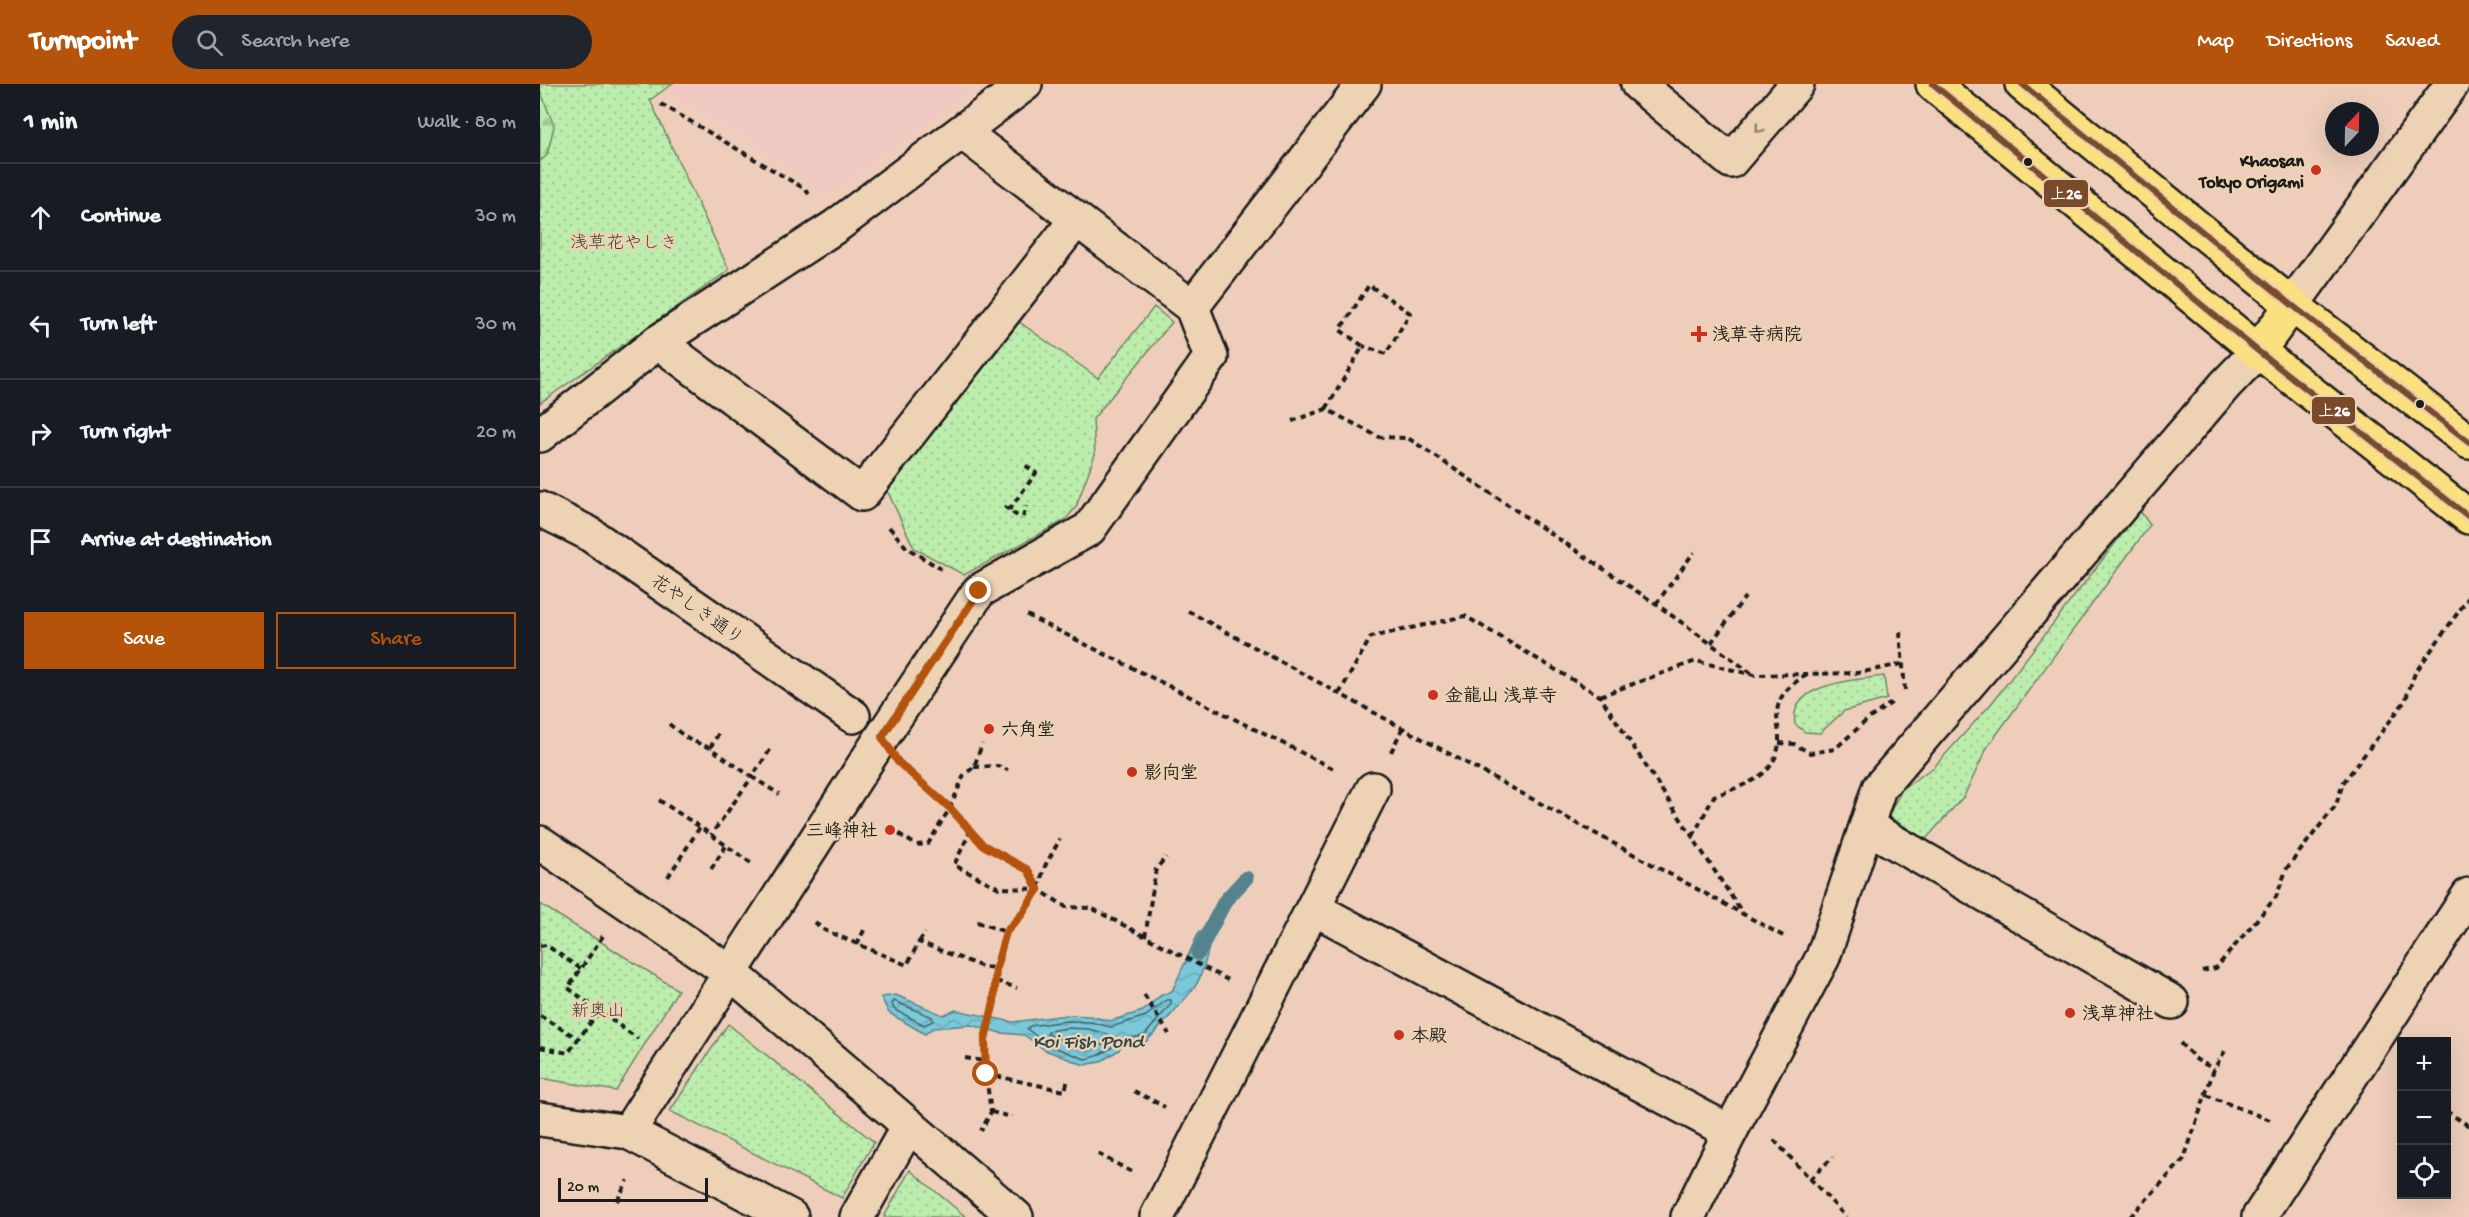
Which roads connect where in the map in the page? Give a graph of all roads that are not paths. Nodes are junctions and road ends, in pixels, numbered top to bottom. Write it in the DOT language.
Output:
graph roads {
  1 [pos="1025,84"];
  2 [pos="1364,84"];
  3 [pos="1638,84"];
  4 [pos="1797,84"];
  5 [pos="1933,84"];
  6 [pos="2022,84"];
  7 [pos="2452,84"];
  8 [pos="962,132"];
  9 [pos="1076,220"];
  10 [pos="2292,305"];
  11 [pos="1192,307"];
  12 [pos="658,342"];
  13 [pos="2258,351"];
  14 [pos="540,435"];
  15 [pos="2469,442"];
  16 [pos="540,509"];
  17 [pos="2469,517"];
  18 [pos="853,716"];
  19 [pos="1373,789"];
  20 [pos="1868,827"];
  21 [pos="540,843"];
  22 [pos="2469,895"];
  23 [pos="1313,908"];
  24 [pos="731,973"];
  25 [pos="2172,1002"];
  26 [pos="540,1119"];
  27 [pos="1736,1119"];
  28 [pos="909,1125"];
  29 [pos="628,1132"];
  30 [pos="791,1217"];
  31 [pos="857,1217"];
  32 [pos="1016,1217"];
  33 [pos="1157,1217"];
  34 [pos="1688,1217"];
  35 [pos="2259,1217"];
  1 -- 8 [label="street"];
  2 -- 11 [label="street"];
  4 -- 3 [label="street, one-way"];
  5 -- 13 [label="main road"];
  6 -- 10 [label="main road"];
  7 -- 10 [label="street"];
  8 -- 9 [label="street"];
  8 -- 12 [label="street"];
  9 -- 11 [label="street"];
  9 -- 12 [label="street"];
  10 -- 13 [label="main road"];
  10 -- 15 [label="main road"];
  11 -- 24 [label="street"];
  12 -- 14 [label="street"];
  13 -- 17 [label="main road"];
  13 -- 20 [label="street"];
  16 -- 18 [label="street, 花やしき通り"];
  19 -- 23 [label="street"];
  20 -- 25 [label="street"];
  20 -- 27 [label="street"];
  21 -- 24 [label="street"];
  22 -- 35 [label="street"];
  23 -- 27 [label="street"];
  23 -- 33 [label="street"];
  24 -- 28 [label="street"];
  24 -- 29 [label="street"];
  26 -- 29 [label="street"];
  27 -- 34 [label="street"];
  28 -- 31 [label="street"];
  28 -- 32 [label="street"];
  29 -- 30 [label="street"];
}
